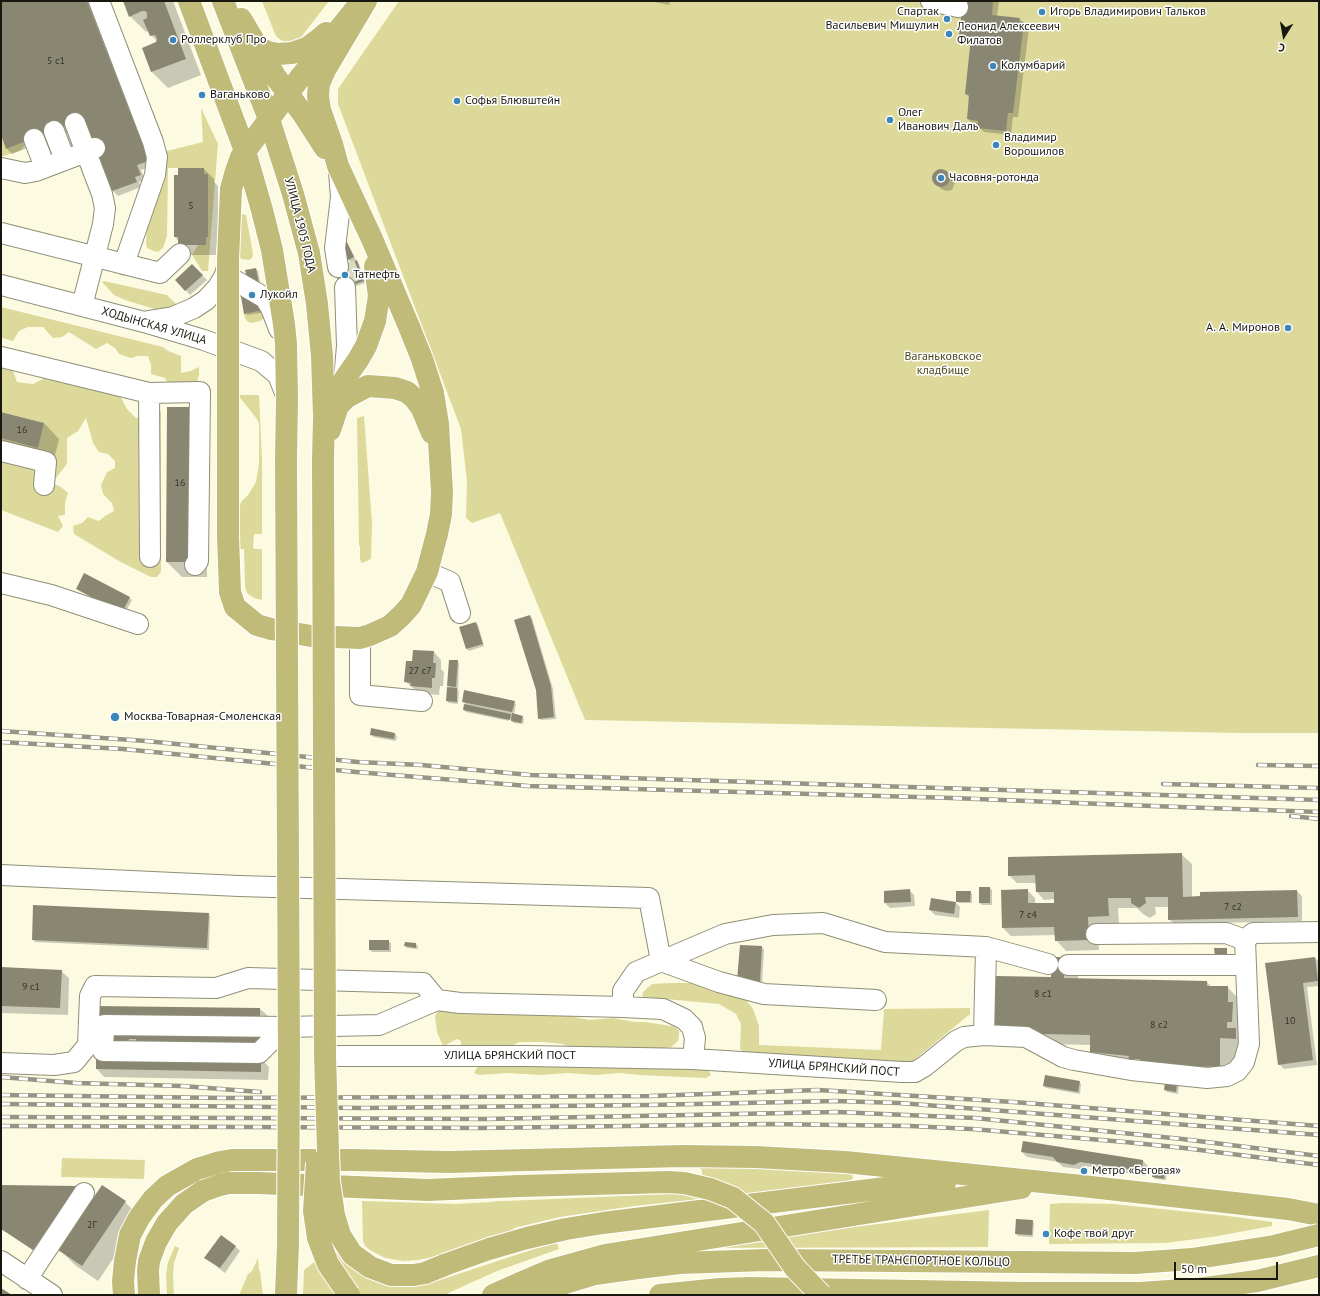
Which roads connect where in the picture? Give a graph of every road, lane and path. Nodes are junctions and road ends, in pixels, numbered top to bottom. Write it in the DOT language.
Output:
graph roads {
  1 [pos="99,1"];
  2 [pos="189,1"];
  3 [pos="223,1"];
  4 [pos="230,1"];
  5 [pos="359,1"];
  6 [pos="362,1"];
  7 [pos="366,1"];
  8 [pos="931,1"];
  9 [pos="958,8"];
  10 [pos="258,47"];
  11 [pos="287,94"];
  12 [pos="269,119"];
  13 [pos="245,151"];
  14 [pos="70,158"];
  15 [pos="338,166"];
  16 [pos="1,168"];
  17 [pos="1,233"];
  18 [pos="372,239"];
  19 [pos="180,254"];
  20 [pos="95,256"];
  21 [pos="124,264"];
  22 [pos="342,266"];
  23 [pos="229,268"];
  24 [pos="1,285"];
  25 [pos="349,286"];
  26 [pos="82,306"];
  27 [pos="144,322"];
  28 [pos="286,344"];
  29 [pos="228,349"];
  30 [pos="1,358"];
  31 [pos="344,380"];
  32 [pos="149,393"];
  33 [pos="288,398"];
  34 [pos="338,406"];
  35 [pos="1,451"];
  36 [pos="441,457"];
  37 [pos="323,460"];
  38 [pos="200,463"];
  39 [pos="228,463"];
  40 [pos="44,485"];
  41 [pos="198,534"];
  42 [pos="228,536"];
  43 [pos="150,557"];
  44 [pos="195,565"];
  45 [pos="427,572"];
  46 [pos="1,584"];
  47 [pos="460,613"];
  48 [pos="138,624"];
  49 [pos="360,638"];
  50 [pos="422,701"];
  51 [pos="1,875"];
  52 [pos="1319,932"];
  53 [pos="1096,934"];
  54 [pos="1245,940"];
  55 [pos="986,947"];
  56 [pos="661,961"];
  57 [pos="1246,965"];
  58 [pos="437,1000"];
  59 [pos="876,1000"];
  60 [pos="623,1007"];
  61 [pos="286,1026"];
  62 [pos="984,1035"];
  63 [pos="325,1056"];
  64 [pos="693,1059"];
  65 [pos="1,1063"];
  66 [pos="1038,1182"];
  67 [pos="1082,1186"];
  68 [pos="84,1193"];
  69 [pos="1319,1215"];
  70 [pos="1319,1235"];
  71 [pos="1,1261"];
  72 [pos="1319,1266"];
  73 [pos="148,1271"];
  74 [pos="28,1279"];
  75 [pos="128,1294"];
  76 [pos="52,1295"];
  77 [pos="149,1295"];
  78 [pos="286,1295"];
  79 [pos="349,1295"];
  80 [pos="493,1295"];
  81 [pos="525,1295"];
  82 [pos="660,1295"];
  83 [pos="821,1295"];
  1 -- 21 [label="street"];
  2 -- 13 [label="main road"];
  3 -- 12 [label="main road, УЛИЦА 1905 ГОДА"];
  4 -- 10 [label="main road"];
  5 -- 10 [label="main road"];
  6 -- 11 [label="main road"];
  7 -- 15 [label="main road"];
  8 -- 9 [label="street"];
  10 -- 11 [label="main road"];
  11 -- 12 [label="main road"];
  11 -- 15 [label="main road"];
  12 -- 13 [label="main road"];
  12 -- 37 [label="main road, УЛИЦА 1905 ГОДА"];
  13 -- 23 [label="main road"];
  13 -- 28 [label="main road"];
  14 -- 14 [label="street"];
  14 -- 16 [label="street"];
  14 -- 20 [label="street"];
  15 -- 18 [label="main road"];
  15 -- 22 [label="street"];
  17 -- 20 [label="street"];
  18 -- 31 [label="main road"];
  18 -- 36 [label="main road"];
  19 -- 21 [label="street"];
  20 -- 21 [label="street"];
  20 -- 26 [label="street"];
  23 -- 27 [label="street"];
  23 -- 28 [label="street"];
  23 -- 29 [label="main road"];
  24 -- 26 [label="street, ХОДЫНСКАЯ УЛИЦА"];
  25 -- 31 [label="street"];
  26 -- 27 [label="street, ХОДЫНСКАЯ УЛИЦА"];
  27 -- 29 [label="street, ХОДЫНСКАЯ УЛИЦА"];
  28 -- 33 [label="main road"];
  29 -- 33 [label="street, ХОДЫНСКАЯ УЛИЦА"];
  29 -- 39 [label="main road"];
  30 -- 32 [label="street"];
  31 -- 34 [label="main road"];
  32 -- 38 [label="street"];
  32 -- 43 [label="street"];
  33 -- 78 [label="main road, bridge"];
  34 -- 36 [label="main road"];
  34 -- 37 [label="main road"];
  35 -- 40 [label="street"];
  36 -- 45 [label="main road"];
  37 -- 63 [label="main road, bridge"];
  38 -- 39 [label="street"];
  38 -- 41 [label="street"];
  39 -- 42 [label="main road"];
  41 -- 42 [label="street"];
  41 -- 44 [label="street"];
  42 -- 49 [label="main road"];
  45 -- 47 [label="street"];
  45 -- 49 [label="main road"];
  46 -- 48 [label="street"];
  49 -- 50 [label="street"];
  51 -- 56 [label="street"];
  52 -- 54 [label="street"];
  53 -- 54 [label="street"];
  54 -- 57 [label="street, УЛИЦА БРЯНСКИЙ ПОСТ"];
  55 -- 56 [label="street"];
  55 -- 57 [label="street"];
  55 -- 62 [label="street"];
  56 -- 59 [label="street"];
  56 -- 60 [label="street"];
  57 -- 62 [label="street, УЛИЦА БРЯНСКИЙ ПОСТ"];
  58 -- 60 [label="street"];
  58 -- 61 [label="street"];
  58 -- 65 [label="street"];
  60 -- 64 [label="street"];
  61 -- 61 [label="street"];
  62 -- 64 [label="street, УЛИЦА БРЯНСКИЙ ПОСТ"];
  63 -- 64 [label="street, УЛИЦА БРЯНСКИЙ ПОСТ"];
  63 -- 66 [label="main road, bridge"];
  63 -- 79 [label="main road, bridge"];
  66 -- 67 [label="main road"];
  66 -- 75 [label="main road"];
  67 -- 69 [label="main road"];
  67 -- 80 [label="main road"];
  68 -- 74 [label="street"];
  70 -- 81 [label="main road, ТРЕТЬЕ ТРАНСПОРТНОЕ КОЛЬЦО, bridge"];
  71 -- 74 [label="street"];
  72 -- 82 [label="main road, bridge"];
  73 -- 75 [label="street"];
  73 -- 77 [label="main road"];
  73 -- 83 [label="main road, bridge"];
  74 -- 76 [label="street"];
}
